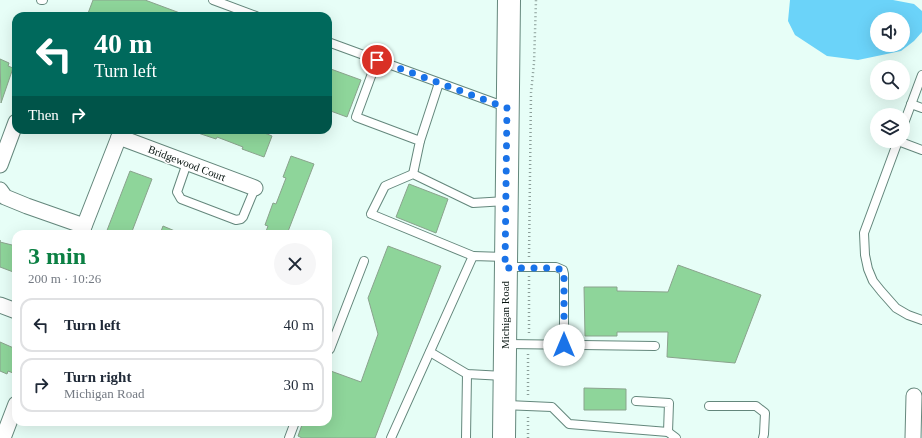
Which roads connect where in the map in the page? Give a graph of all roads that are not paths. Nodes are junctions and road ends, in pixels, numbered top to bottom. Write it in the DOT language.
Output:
graph roads {
  1 [pos="213,0"];
  2 [pos="509,0"];
  3 [pos="235,4"];
  4 [pos="249,12"];
  5 [pos="332,43"];
  6 [pos="377,60"];
  7 [pos="922,75"];
  8 [pos="439,83"];
  9 [pos="911,104"];
  10 [pos="507,108"];
  11 [pos="910,108"];
  12 [pos="922,108"];
  13 [pos="12,133"];
  14 [pos="120,134"];
  15 [pos="122,134"];
  16 [pos="420,141"];
  17 [pos="910,146"];
  18 [pos="895,148"];
  19 [pos="922,150"];
  20 [pos="187,163"];
  21 [pos="0,165"];
  22 [pos="413,174"];
  23 [pos="255,188"];
  24 [pos="0,190"];
  25 [pos="506,201"];
  26 [pos="82,230"];
  27 [pos="473,256"];
  28 [pos="364,260"];
  29 [pos="505,262"];
  30 [pos="0,305"];
  31 [pos="12,310"];
  32 [pos="922,320"];
  33 [pos="332,344"];
  34 [pos="505,344"];
  35 [pos="564,345"];
  36 [pos="655,346"];
  37 [pos="430,352"];
  38 [pos="467,374"];
  39 [pos="505,376"];
  40 [pos="914,396"];
  41 [pos="636,401"];
  42 [pos="504,404"];
  43 [pos="709,406"];
  44 [pos="12,414"];
  45 [pos="294,426"];
  46 [pos="668,432"];
  47 [pos="3,438"];
  48 [pos="290,438"];
  49 [pos="391,438"];
  50 [pos="466,438"];
  51 [pos="504,438"];
  52 [pos="676,438"];
  53 [pos="763,438"];
  54 [pos="913,438"];
  1 -- 3 [label="lane"];
  2 -- 10 [label="main road, Michigan Road"];
  3 -- 4 [label="lane"];
  5 -- 6 [label="lane"];
  6 -- 8 [label="lane"];
  6 -- 16 [label="lane"];
  7 -- 9 [label="lane"];
  8 -- 10 [label="lane"];
  8 -- 16 [label="lane"];
  9 -- 11 [label="lane"];
  9 -- 12 [label="lane"];
  10 -- 25 [label="main road, Michigan Road"];
  13 -- 21 [label="street"];
  14 -- 26 [label="street"];
  15 -- 20 [label="street, Bridgewood Court"];
  16 -- 22 [label="lane"];
  17 -- 19 [label="lane"];
  18 -- 32 [label="lane"];
  20 -- 23 [label="street, Bridgewood Court"];
  20 -- 23 [label="lane"];
  22 -- 25 [label="lane"];
  22 -- 27 [label="lane"];
  24 -- 26 [label="street"];
  25 -- 29 [label="main road, Michigan Road"];
  27 -- 29 [label="lane"];
  27 -- 37 [label="lane"];
  28 -- 33 [label="lane"];
  29 -- 34 [label="main road, Michigan Road"];
  29 -- 35 [label="lane"];
  30 -- 31 [label="street"];
  34 -- 35 [label="lane"];
  34 -- 39 [label="main road, Michigan Road"];
  35 -- 36 [label="lane"];
  37 -- 38 [label="lane"];
  37 -- 49 [label="lane"];
  38 -- 39 [label="lane"];
  38 -- 50 [label="lane"];
  39 -- 42 [label="main road, Michigan Road"];
  40 -- 54 [label="street"];
  41 -- 46 [label="lane"];
  42 -- 46 [label="lane"];
  42 -- 51 [label="main road, Michigan Road"];
  43 -- 53 [label="lane"];
  44 -- 47 [label="street"];
  45 -- 48 [label="lane"];
  46 -- 52 [label="lane"];
}
